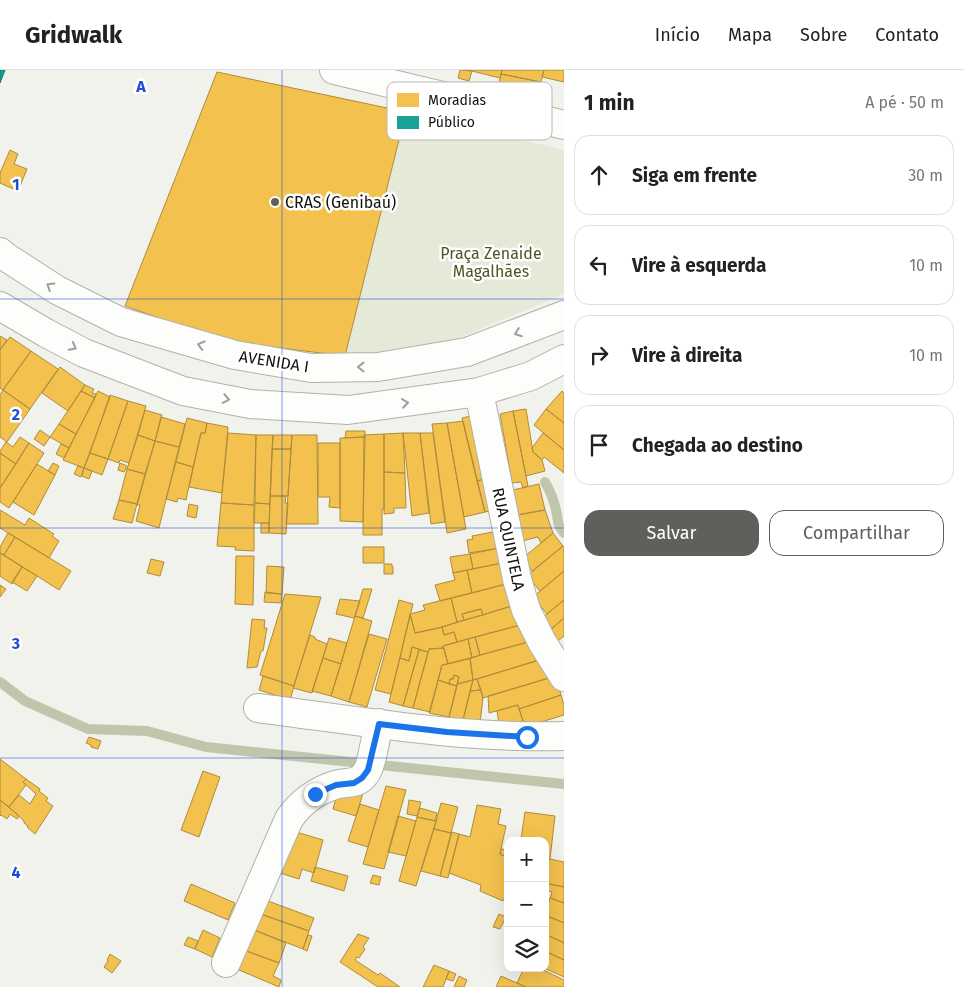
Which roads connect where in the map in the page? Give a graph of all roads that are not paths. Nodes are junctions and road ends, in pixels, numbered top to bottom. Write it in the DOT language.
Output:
graph roads {
  1 [pos="334,70"];
  2 [pos="387,83"];
  3 [pos="0,252"];
  4 [pos="0,306"];
  5 [pos="564,316"];
  6 [pos="564,360"];
  7 [pos="478,392"];
  8 [pos="564,677"];
  9 [pos="258,708"];
  10 [pos="379,724"];
  11 [pos="564,736"];
  12 [pos="226,963"];
  1 -- 2 [label="street"];
  5 -- 3 [label="street, AVENIDA I, one-way"];
  4 -- 7 [label="street, one-way"];
  6 -- 7 [label="street"];
  7 -- 8 [label="street, RUA QUINTELA"];
  9 -- 10 [label="street"];
  10 -- 11 [label="street"];
  10 -- 12 [label="street"];
}
